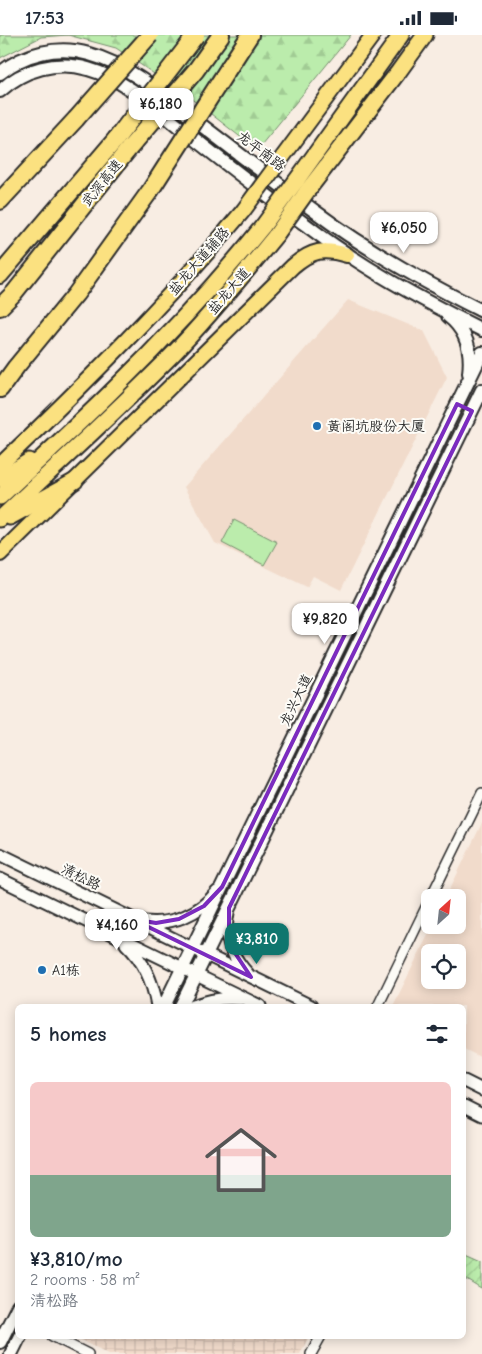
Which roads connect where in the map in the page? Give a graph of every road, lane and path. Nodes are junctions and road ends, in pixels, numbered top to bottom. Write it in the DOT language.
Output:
graph roads {
  1 [pos="150,35"];
  2 [pos="196,35"];
  3 [pos="250,35"];
  4 [pos="373,35"];
  5 [pos="401,35"];
  6 [pos="425,35"];
  7 [pos="430,35"];
  8 [pos="217,41"];
  9 [pos="399,71"];
  10 [pos="0,73"];
  11 [pos="0,91"];
  12 [pos="302,185"];
  13 [pos="0,201"];
  14 [pos="348,255"];
  15 [pos="0,275"];
  16 [pos="0,307"];
  17 [pos="438,308"];
  18 [pos="482,311"];
  19 [pos="482,330"];
  20 [pos="482,353"];
  21 [pos="465,388"];
  22 [pos="0,389"];
  23 [pos="481,392"];
  24 [pos="457,404"];
  25 [pos="472,411"];
  26 [pos="52,448"];
  27 [pos="0,465"];
  28 [pos="0,479"];
  29 [pos="75,481"];
  30 [pos="0,497"];
  31 [pos="0,519"];
  32 [pos="0,523"];
  33 [pos="0,555"];
  34 [pos="482,793"];
  35 [pos="0,854"];
  36 [pos="0,879"];
  37 [pos="222,887"];
  38 [pos="434,889"];
  39 [pos="229,908"];
  40 [pos="421,917"];
  41 [pos="132,919"];
  42 [pos="117,936"];
  43 [pos="192,948"];
  44 [pos="206,955"];
  45 [pos="182,968"];
  46 [pos="196,975"];
  47 [pos="251,977"];
  48 [pos="246,999"];
  49 [pos="157,1004"];
  50 [pos="165,1004"];
  51 [pos="182,1004"];
  52 [pos="199,1004"];
  53 [pos="256,1004"];
  54 [pos="307,1004"];
  55 [pos="379,1004"];
  56 [pos="466,1082"];
  57 [pos="482,1090"];
  58 [pos="466,1107"];
  59 [pos="482,1115"];
  60 [pos="15,1312"];
  61 [pos="20,1339"];
  62 [pos="58,1339"];
  63 [pos="318,1339"];
  64 [pos="0,1342"];
  65 [pos="11,1354"];
  66 [pos="88,1354"];
  67 [pos="311,1354"];
  1 -- 13 [label="highway, bridge"];
  2 -- 15 [label="highway, 武深高速, bridge"];
  3 -- 22 [label="highway, bridge"];
  4 -- 27 [label="main road, 盐龙大道辅路, bridge"];
  5 -- 12 [label="highway, 盐龙大道"];
  6 -- 9 [label="highway, 盐龙大道"];
  7 -- 9 [label="highway"];
  8 -- 16 [label="highway, 武深高速, bridge"];
  9 -- 12 [label="highway, 盐龙大道"];
  10 -- 18 [label="main road, 龙平南路"];
  11 -- 14 [label="main road"];
  12 -- 26 [label="highway, 盐龙大道, bridge"];
  12 -- 31 [label="highway, 盐龙大道, bridge"];
  14 -- 17 [label="main road"];
  14 -- 29 [label="main road"];
  17 -- 19 [label="main road"];
  17 -- 21 [label="main road"];
  20 -- 21 [label="main road, 龙兴大道"];
  21 -- 24 [label="main road, 龙兴大道"];
  23 -- 25 [label="main road"];
  24 -- 25 [label="main road"];
  24 -- 37 [label="main road, 龙兴大道"];
  25 -- 39 [label="main road"];
  26 -- 28 [label="highway"];
  26 -- 30 [label="highway, 盐龙大道"];
  29 -- 32 [label="highway"];
  29 -- 33 [label="main road"];
  34 -- 38 [label="street"];
  35 -- 41 [label="street, 清松路"];
  36 -- 42 [label="street"];
  37 -- 41 [label="street"];
  37 -- 43 [label="main road, 龙兴大道"];
  39 -- 44 [label="main road"];
  39 -- 47 [label="street"];
  40 -- 55 [label="street"];
  41 -- 43 [label="street, 清松路"];
  42 -- 45 [label="street"];
  42 -- 49 [label="street"];
  43 -- 44 [label="street, 清松路"];
  43 -- 45 [label="main road, 龙兴大道"];
  44 -- 46 [label="main road"];
  44 -- 47 [label="street, 清松路"];
  45 -- 46 [label="street"];
  45 -- 50 [label="main road, 龙兴大道"];
  46 -- 48 [label="street"];
  46 -- 51 [label="main road"];
  47 -- 54 [label="street, 清松路"];
  48 -- 52 [label="street"];
  48 -- 53 [label="street"];
  56 -- 57 [label="street"];
  58 -- 59 [label="street"];
  60 -- 64 [label="main road"];
  61 -- 65 [label="main road"];
  62 -- 66 [label="street"];
  63 -- 67 [label="street"];
}
